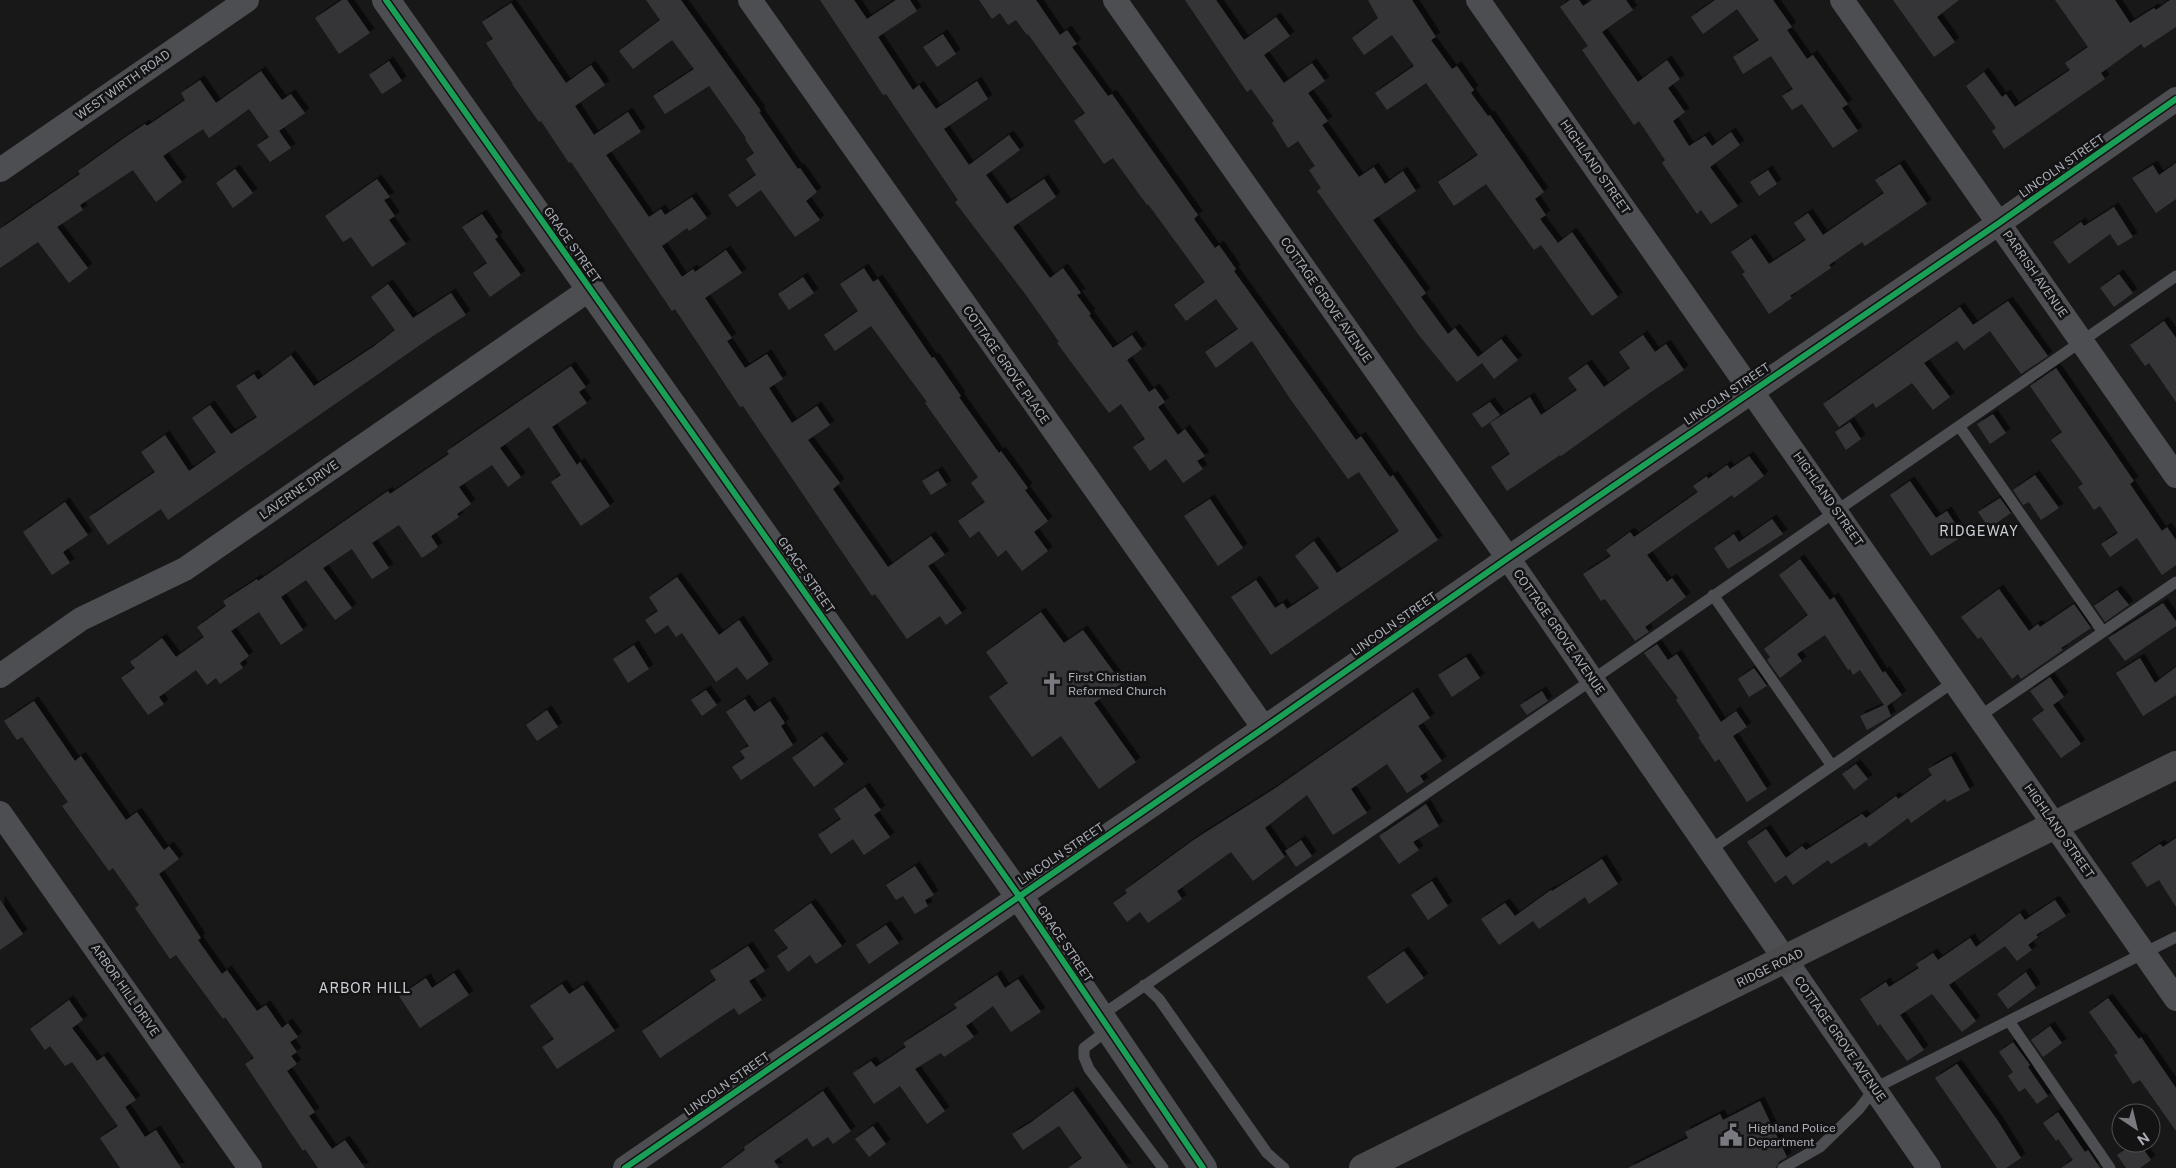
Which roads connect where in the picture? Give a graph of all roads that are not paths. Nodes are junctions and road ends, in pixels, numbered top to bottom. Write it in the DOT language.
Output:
graph roads {
  1 [pos="247,0"];
  2 [pos="386,0"];
  3 [pos="750,0"];
  4 [pos="1115,0"];
  5 [pos="1478,0"];
  6 [pos="1842,0"];
  7 [pos="2176,99"];
  8 [pos="0,170"];
  9 [pos="1999,223"];
  10 [pos="2176,276"];
  11 [pos="590,289"];
  12 [pos="2082,342"];
  13 [pos="1752,391"];
  14 [pos="1959,426"];
  15 [pos="2176,476"];
  16 [pos="1836,510"];
  17 [pos="1508,558"];
  18 [pos="2176,582"];
  19 [pos="1713,595"];
  20 [pos="2102,632"];
  21 [pos="0,676"];
  22 [pos="1592,680"];
  23 [pos="1955,681"];
  24 [pos="1980,716"];
  25 [pos="1264,728"];
  26 [pos="2176,765"];
  27 [pos="1832,766"];
  28 [pos="0,813"];
  29 [pos="2056,825"];
  30 [pos="1710,850"];
  31 [pos="1019,896"];
  32 [pos="2176,937"];
  33 [pos="2144,953"];
  34 [pos="1786,960"];
  35 [pos="1144,985"];
  36 [pos="2176,999"];
  37 [pos="2009,1021"];
  38 [pos="1105,1023"];
  39 [pos="1874,1088"];
  40 [pos="250,1168"];
  41 [pos="625,1168"];
  42 [pos="1163,1168"];
  43 [pos="1203,1168"];
  44 [pos="1284,1168"];
  45 [pos="1363,1168"];
  46 [pos="1783,1168"];
  47 [pos="1929,1168"];
  48 [pos="2110,1168"];
  1 -- 8 [label="street, WEST WIRTH ROAD"];
  2 -- 11 [label="street, GRACE STREET"];
  3 -- 25 [label="street, COTTAGE GROVE PLACE"];
  4 -- 17 [label="street, COTTAGE GROVE AVENUE"];
  5 -- 13 [label="street, HIGHLAND STREET"];
  6 -- 9 [label="street, PARRISH AVENUE"];
  7 -- 9 [label="street, LINCOLN STREET"];
  9 -- 12 [label="street, PARRISH AVENUE"];
  9 -- 13 [label="street, LINCOLN STREET"];
  10 -- 12 [label="lane"];
  11 -- 21 [label="street, LAVERNE DRIVE"];
  11 -- 31 [label="street, GRACE STREET"];
  12 -- 14 [label="lane"];
  12 -- 15 [label="street, PARRISH AVENUE"];
  13 -- 16 [label="street, HIGHLAND STREET"];
  13 -- 17 [label="street, LINCOLN STREET"];
  14 -- 16 [label="lane"];
  14 -- 20 [label="lane"];
  16 -- 19 [label="lane"];
  16 -- 23 [label="street, HIGHLAND STREET"];
  17 -- 22 [label="street, COTTAGE GROVE AVENUE"];
  17 -- 25 [label="street, LINCOLN STREET"];
  18 -- 20 [label="lane"];
  19 -- 22 [label="lane"];
  19 -- 27 [label="lane"];
  20 -- 24 [label="lane"];
  22 -- 30 [label="street, COTTAGE GROVE AVENUE"];
  22 -- 35 [label="lane"];
  23 -- 24 [label="street, HIGHLAND STREET"];
  23 -- 27 [label="lane"];
  24 -- 29 [label="street, HIGHLAND STREET"];
  25 -- 31 [label="street, LINCOLN STREET"];
  26 -- 29 [label="main road, RIDGE ROAD"];
  27 -- 30 [label="lane"];
  28 -- 40 [label="street, ARBOR HILL DRIVE"];
  29 -- 33 [label="street, HIGHLAND STREET"];
  29 -- 34 [label="main road, RIDGE ROAD"];
  30 -- 34 [label="street, COTTAGE GROVE AVENUE"];
  31 -- 38 [label="street, GRACE STREET"];
  31 -- 41 [label="street, LINCOLN STREET"];
  32 -- 33 [label="lane"];
  33 -- 36 [label="street, HIGHLAND STREET"];
  33 -- 37 [label="lane"];
  34 -- 39 [label="street, COTTAGE GROVE AVENUE"];
  34 -- 45 [label="main road, RIDGE ROAD"];
  35 -- 38 [label="lane"];
  35 -- 44 [label="lane"];
  37 -- 39 [label="lane"];
  37 -- 48 [label="lane"];
  38 -- 42 [label="lane"];
  38 -- 43 [label="street, GRACE STREET"];
  39 -- 46 [label="lane"];
  39 -- 47 [label="street, COTTAGE GROVE AVENUE"];
}
